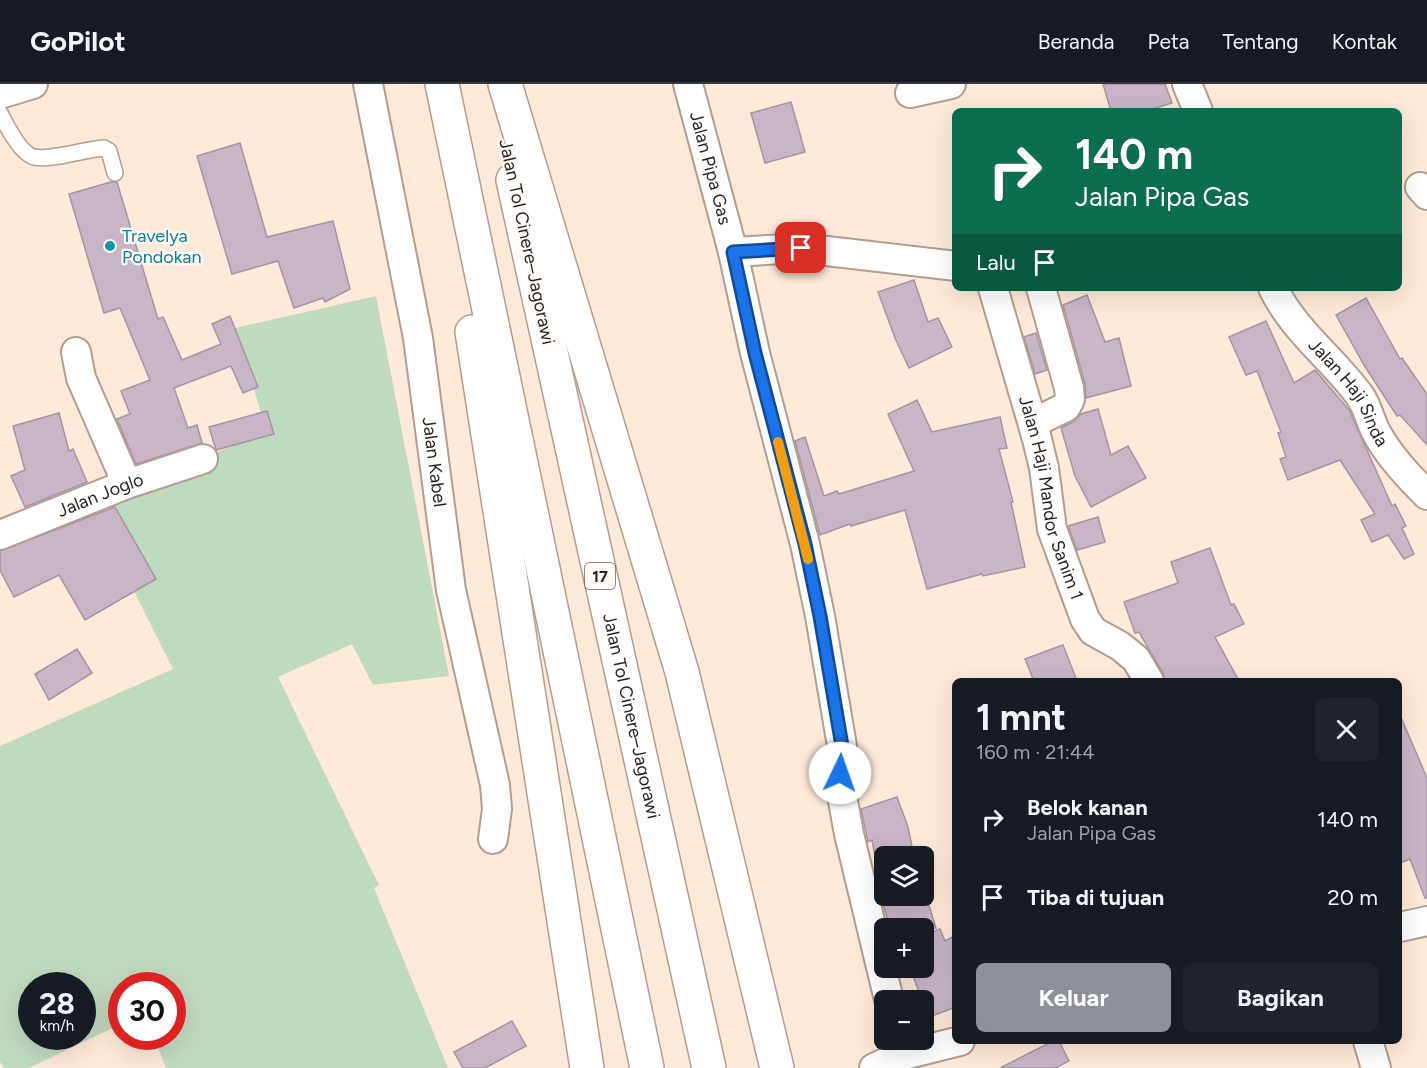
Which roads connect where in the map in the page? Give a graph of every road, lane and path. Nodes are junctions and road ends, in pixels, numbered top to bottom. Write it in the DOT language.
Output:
graph roads {
  1 [pos="33,84"];
  2 [pos="368,84"];
  3 [pos="434,84"];
  4 [pos="442,84"];
  5 [pos="492,84"];
  6 [pos="505,84"];
  7 [pos="688,84"];
  8 [pos="951,84"];
  9 [pos="1187,84"];
  10 [pos="910,93"];
  11 [pos="0,94"];
  12 [pos="1197,108"];
  13 [pos="0,113"];
  14 [pos="115,173"];
  15 [pos="733,252"];
  16 [pos="952,266"];
  17 [pos="994,291"];
  18 [pos="1042,291"];
  19 [pos="1276,291"];
  20 [pos="76,352"];
  21 [pos="1033,423"];
  22 [pos="203,459"];
  23 [pos="127,484"];
  24 [pos="1427,495"];
  25 [pos="0,535"];
  26 [pos="1147,678"];
  27 [pos="493,839"];
  28 [pos="1427,921"];
  29 [pos="1402,927"];
  30 [pos="886,990"];
  31 [pos="952,1043"];
  32 [pos="1369,1044"];
  33 [pos="900,1054"];
  34 [pos="587,1068"];
  35 [pos="647,1068"];
  36 [pos="709,1068"];
  37 [pos="777,1068"];
  38 [pos="874,1068"];
  39 [pos="1376,1068"];
  1 -- 11 [label="street"];
  2 -- 27 [label="street, Jalan Kabel"];
  3 -- 34 [label="highway"];
  4 -- 35 [label="highway"];
  5 -- 36 [label="highway, Jalan Tol Cinere–Jagorawi / 17"];
  6 -- 37 [label="highway"];
  7 -- 15 [label="street, Jalan Pipa Gas"];
  8 -- 10 [label="street"];
  9 -- 12 [label="street"];
  13 -- 14 [label="lane"];
  15 -- 16 [label="street"];
  15 -- 30 [label="street, Jalan Pipa Gas"];
  17 -- 21 [label="street, Jalan Haji Mandor Sanim 1"];
  18 -- 21 [label="street"];
  19 -- 24 [label="street, Jalan Haji Sinda"];
  20 -- 23 [label="street"];
  21 -- 26 [label="street, Jalan Haji Mandor Sanim 1"];
  22 -- 23 [label="street, Jalan Joglo"];
  23 -- 25 [label="street, Jalan Joglo"];
  28 -- 29 [label="street"];
  31 -- 33 [label="street"];
  32 -- 39 [label="street"];
  33 -- 38 [label="street"];
}
